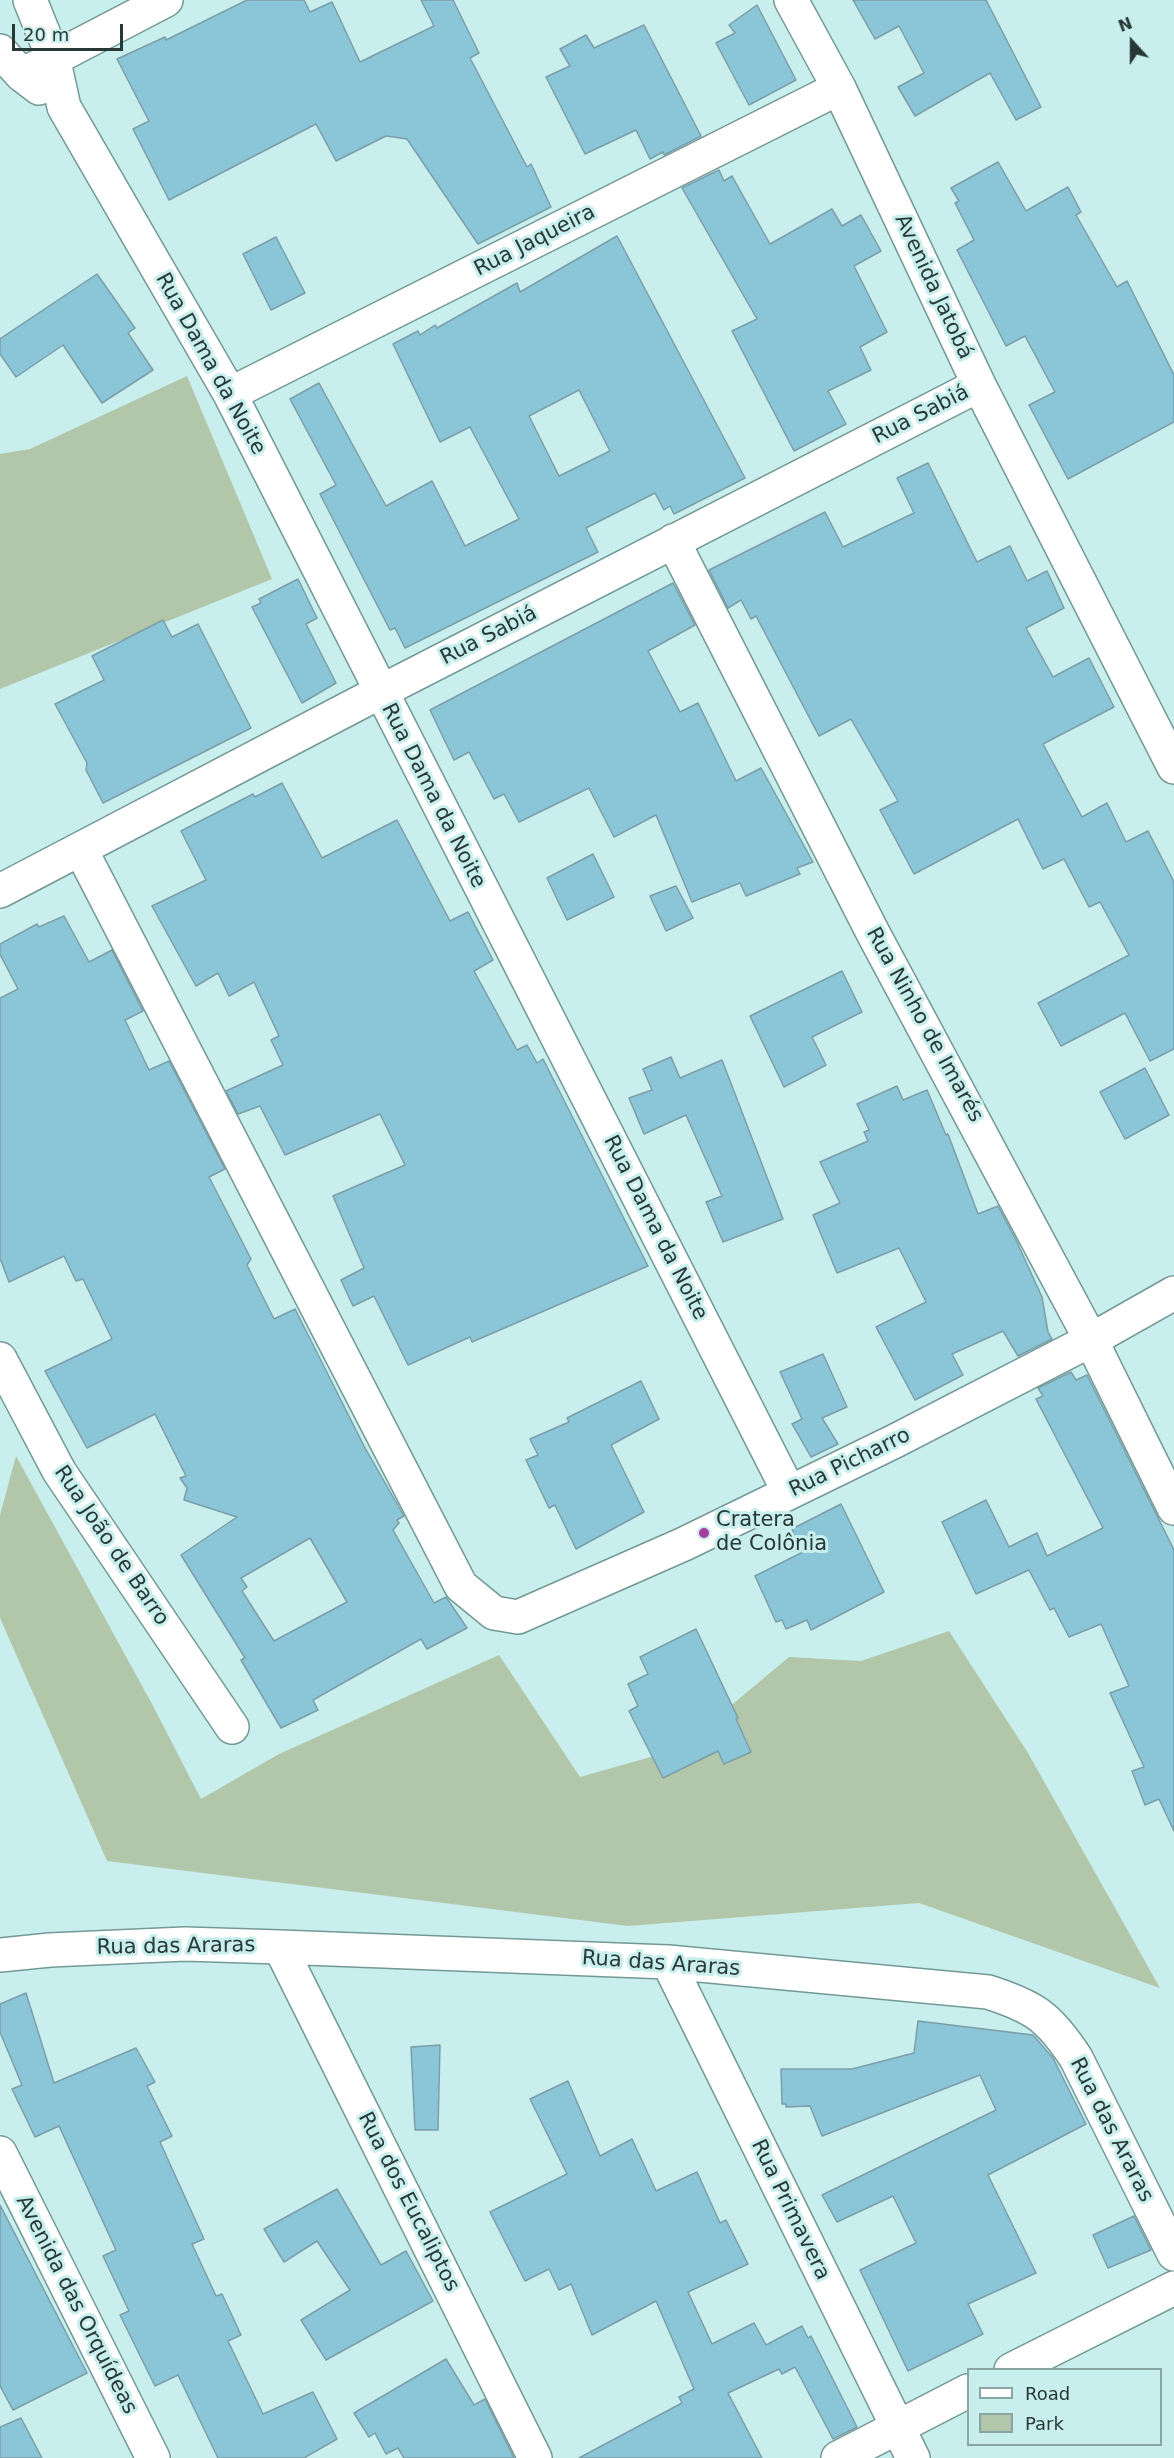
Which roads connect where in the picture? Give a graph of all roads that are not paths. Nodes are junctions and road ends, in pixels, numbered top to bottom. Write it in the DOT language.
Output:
graph roads {
  1 [pos="30,0"];
  2 [pos="166,0"];
  3 [pos="791,0"];
  4 [pos="0,51"];
  5 [pos="53,57"];
  6 [pos="22,75"];
  7 [pos="839,88"];
  8 [pos="64,107"];
  9 [pos="979,385"];
  10 [pos="230,394"];
  11 [pos="673,541"];
  12 [pos="380,692"];
  13 [pos="1174,767"];
  14 [pos="81,850"];
  15 [pos="0,891"];
  16 [pos="1174,1293"];
  17 [pos="1091,1340"];
  18 [pos="0,1359"];
  19 [pos="789,1492"];
  20 [pos="1174,1508"];
  21 [pos="232,1727"];
  22 [pos="280,1947"];
  23 [pos="0,1955"];
  24 [pos="668,1962"];
  25 [pos="0,2153"];
  26 [pos="1174,2254"];
  27 [pos="1174,2288"];
  28 [pos="1015,2368"];
  29 [pos="967,2392"];
  30 [pos="897,2426"];
  31 [pos="153,2458"];
  32 [pos="535,2458"];
  33 [pos="838,2458"];
  34 [pos="913,2458"];
  1 -- 5 [label="street, Rua Dama da Noite"];
  2 -- 5 [label="street"];
  3 -- 7 [label="street, Avenida Jatobá"];
  4 -- 6 [label="street, Rua Dama da Noite"];
  5 -- 6 [label="street"];
  5 -- 8 [label="street, Rua Dama da Noite"];
  6 -- 8 [label="street, Rua Dama da Noite"];
  7 -- 9 [label="street, Avenida Jatobá"];
  7 -- 10 [label="street, Rua Jaqueira"];
  8 -- 10 [label="street, Rua Dama da Noite"];
  9 -- 11 [label="street, Rua Sabiá"];
  9 -- 13 [label="street, Avenida Jatobá"];
  10 -- 12 [label="street, Rua Dama da Noite"];
  11 -- 12 [label="street, Rua Sabiá"];
  11 -- 17 [label="street, Rua Ninho de Imarés"];
  12 -- 14 [label="street, Rua Sabiá"];
  12 -- 19 [label="street, Rua Dama da Noite"];
  14 -- 15 [label="street, Rua Sabiá"];
  14 -- 19 [label="street, Rua Picharro"];
  16 -- 17 [label="street, Rua Picharro"];
  17 -- 19 [label="street, Rua Picharro"];
  17 -- 20 [label="street, Rua Ninho de Imarés"];
  18 -- 21 [label="street, Rua João de Barro"];
  22 -- 23 [label="street, Rua das Araras"];
  22 -- 24 [label="street, Rua das Araras"];
  22 -- 32 [label="street, Rua dos Eucaliptos"];
  24 -- 26 [label="street, Rua das Araras"];
  24 -- 30 [label="street, Rua Primavera"];
  25 -- 31 [label="street, Avenida das Orquídeas"];
  27 -- 28 [label="street"];
  29 -- 30 [label="street"];
  30 -- 33 [label="street"];
  30 -- 34 [label="street, Rua Primavera"];
}
